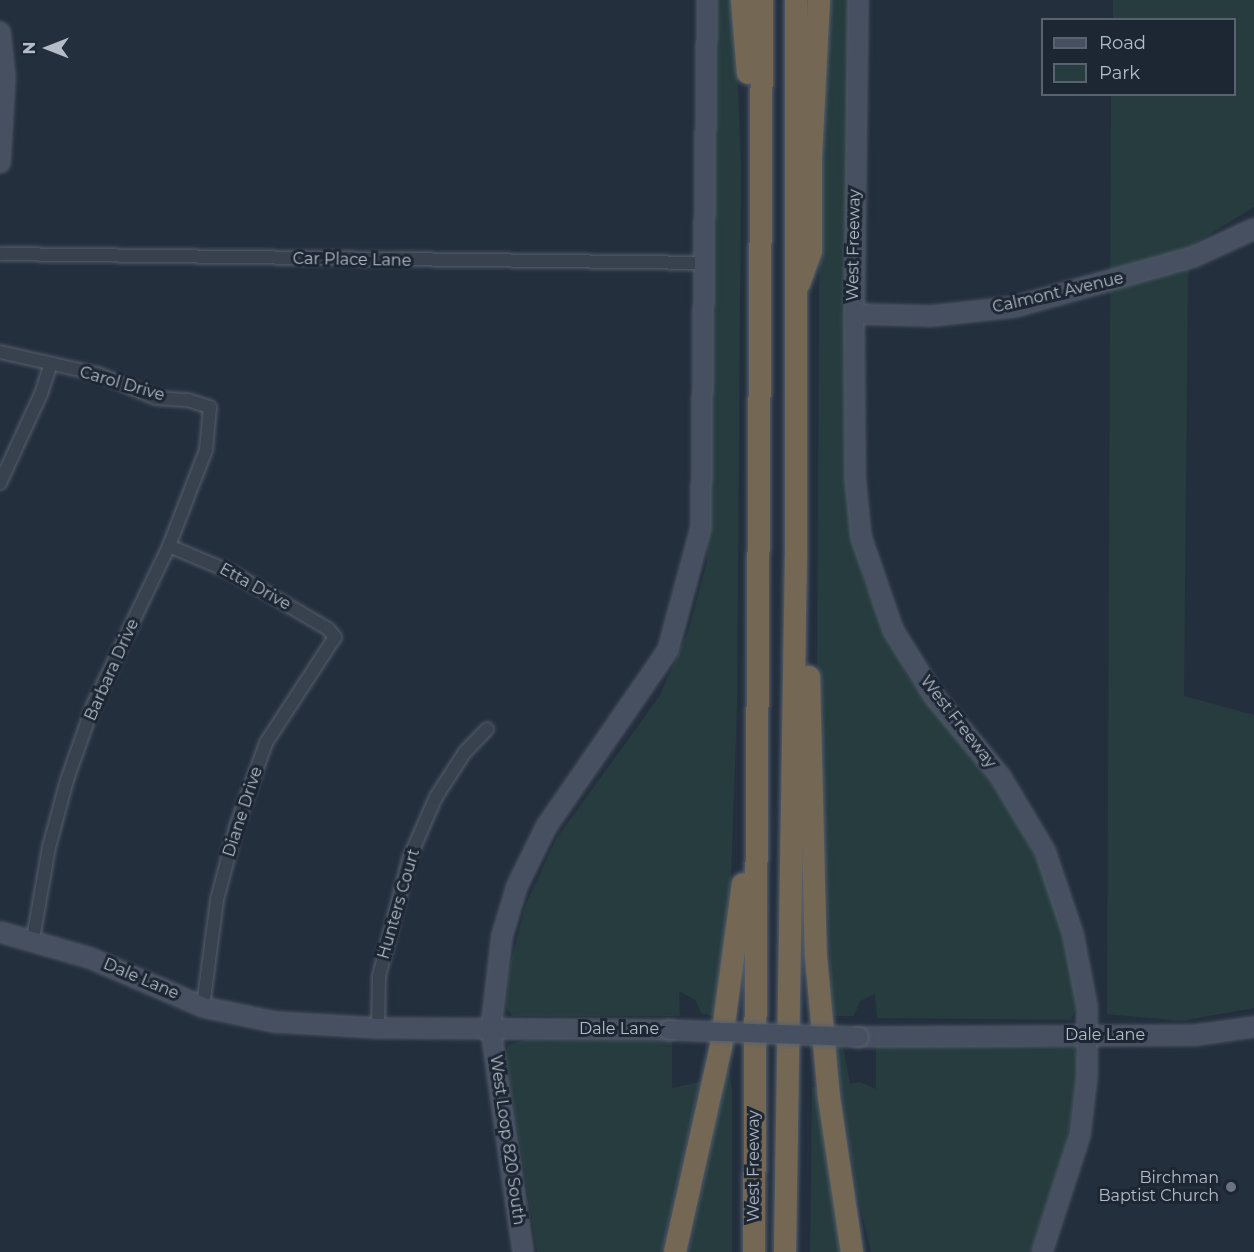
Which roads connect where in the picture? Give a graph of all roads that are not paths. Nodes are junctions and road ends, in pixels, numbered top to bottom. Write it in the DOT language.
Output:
graph roads {
  1 [pos="706,0"];
  2 [pos="742,0"];
  3 [pos="762,0"];
  4 [pos="796,0"];
  5 [pos="819,0"];
  6 [pos="858,0"];
  7 [pos="0,32"];
  8 [pos="760,150"];
  9 [pos="0,163"];
  10 [pos="1254,229"];
  11 [pos="0,254"];
  12 [pos="704,263"];
  13 [pos="793,299"];
  14 [pos="854,314"];
  15 [pos="0,352"];
  16 [pos="50,366"];
  17 [pos="210,407"];
  18 [pos="0,483"];
  19 [pos="170,546"];
  20 [pos="796,554"];
  21 [pos="335,637"];
  22 [pos="487,729"];
  23 [pos="755,824"];
  24 [pos="0,932"];
  25 [pos="33,939"];
  26 [pos="754,996"];
  27 [pos="203,1007"];
  28 [pos="1254,1027"];
  29 [pos="378,1028"];
  30 [pos="491,1029"];
  31 [pos="1088,1035"];
  32 [pos="523,1252"];
  33 [pos="675,1252"];
  34 [pos="740,1252"];
  35 [pos="754,1252"];
  36 [pos="785,1252"];
  37 [pos="852,1252"];
  38 [pos="1042,1252"];
  1 -- 12 [label="main road"];
  2 -- 8 [label="highway"];
  3 -- 8 [label="highway, West Freeway"];
  4 -- 13 [label="highway, West Freeway"];
  5 -- 13 [label="highway"];
  6 -- 14 [label="main road, West Freeway"];
  7 -- 9 [label="main road"];
  8 -- 23 [label="highway, West Freeway"];
  10 -- 14 [label="main road, Calmont Avenue"];
  11 -- 12 [label="street, Car Place Lane"];
  12 -- 30 [label="main road"];
  13 -- 20 [label="highway, West Freeway"];
  14 -- 31 [label="main road, West Freeway"];
  15 -- 16 [label="street, Carol Drive"];
  16 -- 17 [label="street, Carol Drive"];
  16 -- 18 [label="street"];
  17 -- 19 [label="street, Barbara Drive"];
  19 -- 21 [label="street, Etta Drive"];
  19 -- 25 [label="street, Barbara Drive"];
  20 -- 36 [label="highway, West Freeway"];
  20 -- 37 [label="highway"];
  21 -- 27 [label="street, Diane Drive"];
  22 -- 29 [label="street, Hunters Court"];
  23 -- 26 [label="highway, West Freeway"];
  23 -- 33 [label="highway"];
  24 -- 25 [label="main road, Dale Lane"];
  25 -- 27 [label="main road, Dale Lane"];
  26 -- 34 [label="highway"];
  26 -- 35 [label="highway, West Freeway"];
  27 -- 29 [label="main road, Dale Lane"];
  28 -- 31 [label="main road, Dale Lane"];
  29 -- 30 [label="main road, Dale Lane"];
  30 -- 31 [label="main road, Dale Lane, bridge"];
  30 -- 32 [label="main road, West Loop 820 South"];
  31 -- 38 [label="main road, West Freeway"];
}
